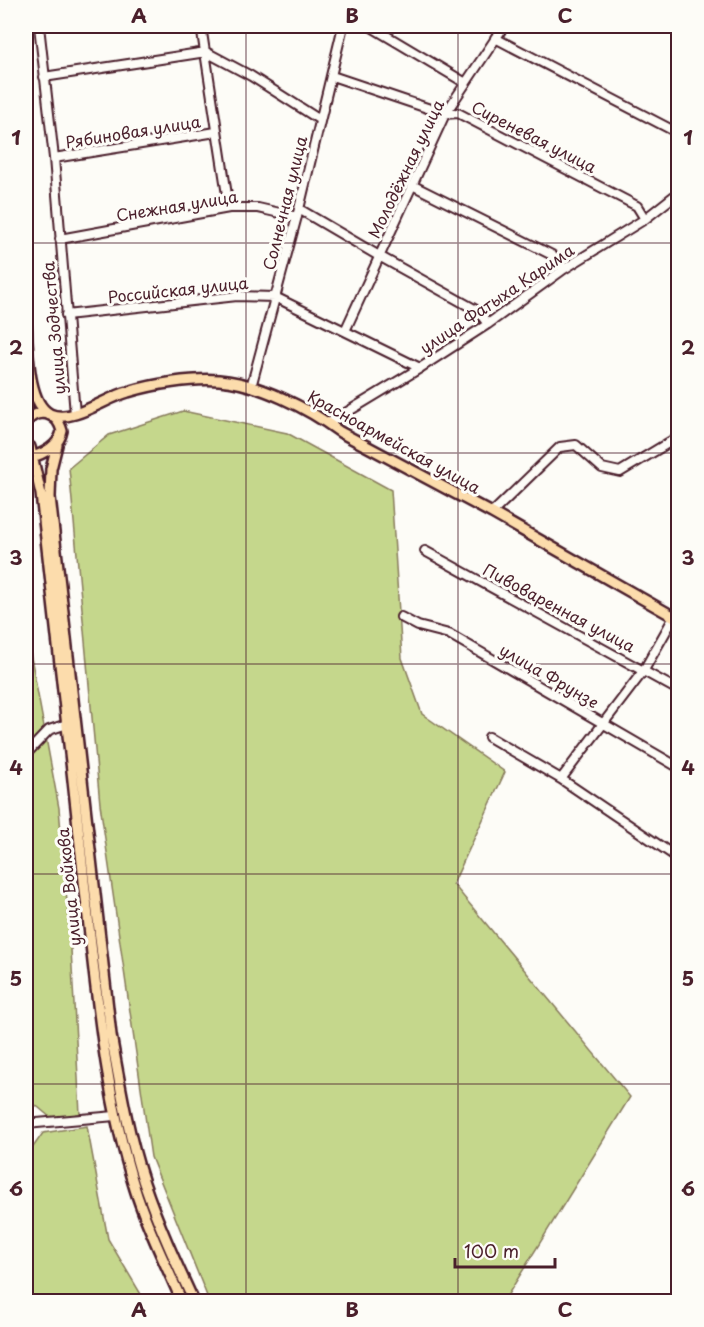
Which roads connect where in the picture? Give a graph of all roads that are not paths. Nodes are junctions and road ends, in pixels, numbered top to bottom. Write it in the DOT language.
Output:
graph roads {
  1 [pos="39,26"];
  2 [pos="201,26"];
  3 [pos="343,26"];
  4 [pos="370,26"];
  5 [pos="504,26"];
  6 [pos="495,38"];
  7 [pos="206,52"];
  8 [pos="332,76"];
  9 [pos="44,77"];
  10 [pos="464,82"];
  11 [pos="445,114"];
  12 [pos="320,120"];
  13 [pos="216,132"];
  14 [pos="678,133"];
  15 [pos="54,158"];
  16 [pos="412,185"];
  17 [pos="678,194"];
  18 [pos="229,208"];
  19 [pos="298,213"];
  20 [pos="645,219"];
  21 [pos="60,239"];
  22 [pos="379,256"];
  23 [pos="564,269"];
  24 [pos="275,297"];
  25 [pos="66,315"];
  26 [pos="26,324"];
  27 [pos="488,324"];
  28 [pos="345,331"];
  29 [pos="420,368"];
  30 [pos="31,380"];
  31 [pos="252,387"];
  32 [pos="50,414"];
  33 [pos="75,414"];
  34 [pos="26,416"];
  35 [pos="26,422"];
  36 [pos="328,423"];
  37 [pos="678,437"];
  38 [pos="59,441"];
  39 [pos="28,444"];
  40 [pos="42,451"];
  41 [pos="28,458"];
  42 [pos="492,513"];
  43 [pos="425,552"];
  44 [pos="401,617"];
  45 [pos="676,618"];
  46 [pos="644,670"];
  47 [pos="678,690"];
  48 [pos="602,723"];
  49 [pos="67,724"];
  50 [pos="489,737"];
  51 [pos="26,754"];
  52 [pos="678,767"];
  53 [pos="561,779"];
  54 [pos="678,858"];
  55 [pos="115,1116"];
  56 [pos="26,1124"];
  57 [pos="182,1302"];
  58 [pos="194,1302"];
  1 -- 9 [label="street, улица Зодчества"];
  2 -- 7 [label="street"];
  3 -- 8 [label="street, Солнечная улица"];
  4 -- 10 [label="street"];
  5 -- 6 [label="street, Молодёжная улица"];
  6 -- 10 [label="street, Молодёжная улица"];
  6 -- 14 [label="street"];
  7 -- 9 [label="street"];
  7 -- 12 [label="street"];
  7 -- 13 [label="street"];
  8 -- 11 [label="street, Сиреневая улица"];
  8 -- 12 [label="street, Солнечная улица"];
  9 -- 15 [label="street, улица Зодчества"];
  10 -- 11 [label="street, Молодёжная улица"];
  11 -- 16 [label="street, Молодёжная улица"];
  11 -- 20 [label="street, Сиреневая улица"];
  12 -- 19 [label="street, Солнечная улица"];
  13 -- 15 [label="street, Рябиновая улица"];
  13 -- 18 [label="street"];
  15 -- 21 [label="street, улица Зодчества"];
  16 -- 22 [label="street, Молодёжная улица"];
  16 -- 23 [label="street"];
  17 -- 20 [label="street, улица Фатыха Карима"];
  18 -- 19 [label="street, Снежная улица"];
  18 -- 21 [label="street, Снежная улица"];
  19 -- 22 [label="street, Снежная улица"];
  19 -- 24 [label="street, Солнечная улица"];
  20 -- 23 [label="street, улица Фатыха Карима"];
  21 -- 25 [label="street, улица Зодчества"];
  22 -- 27 [label="street, Снежная улица"];
  22 -- 28 [label="street, Молодёжная улица"];
  23 -- 27 [label="street, улица Фатыха Карима"];
  24 -- 25 [label="street, Российская улица"];
  24 -- 28 [label="street, Российская улица"];
  24 -- 31 [label="street, Солнечная улица"];
  25 -- 33 [label="street, улица Зодчества"];
  26 -- 30 [label="main road"];
  27 -- 29 [label="street, улица Фатыха Карима"];
  28 -- 29 [label="street, Российская улица"];
  29 -- 36 [label="street, улица Фатыха Карима"];
  30 -- 32 [label="main road"];
  30 -- 34 [label="main road"];
  31 -- 33 [label="main road, Красноармейская улица"];
  31 -- 36 [label="main road, Красноармейская улица"];
  32 -- 33 [label="main road"];
  32 -- 35 [label="main road"];
  32 -- 38 [label="main road"];
  33 -- 38 [label="main road, улица Войкова"];
  36 -- 42 [label="main road, Красноармейская улица"];
  37 -- 42 [label="street"];
  38 -- 40 [label="main road"];
  38 -- 58 [label="main road, улица Войкова"];
  39 -- 40 [label="main road"];
  39 -- 41 [label="main road, улица Войкова"];
  40 -- 41 [label="main road"];
  41 -- 49 [label="main road, улица Войкова"];
  42 -- 45 [label="main road, Красноармейская улица"];
  43 -- 46 [label="street, Пивоваренная улица"];
  44 -- 48 [label="street, улица Фрунзе"];
  45 -- 46 [label="street"];
  46 -- 47 [label="street, Пивоваренная улица"];
  46 -- 48 [label="street"];
  48 -- 52 [label="street, улица Фрунзе"];
  48 -- 53 [label="street"];
  49 -- 51 [label="street"];
  49 -- 55 [label="main road, улица Войкова"];
  50 -- 53 [label="street"];
  53 -- 54 [label="street"];
  55 -- 56 [label="street"];
  55 -- 57 [label="main road, улица Войкова"];
}
